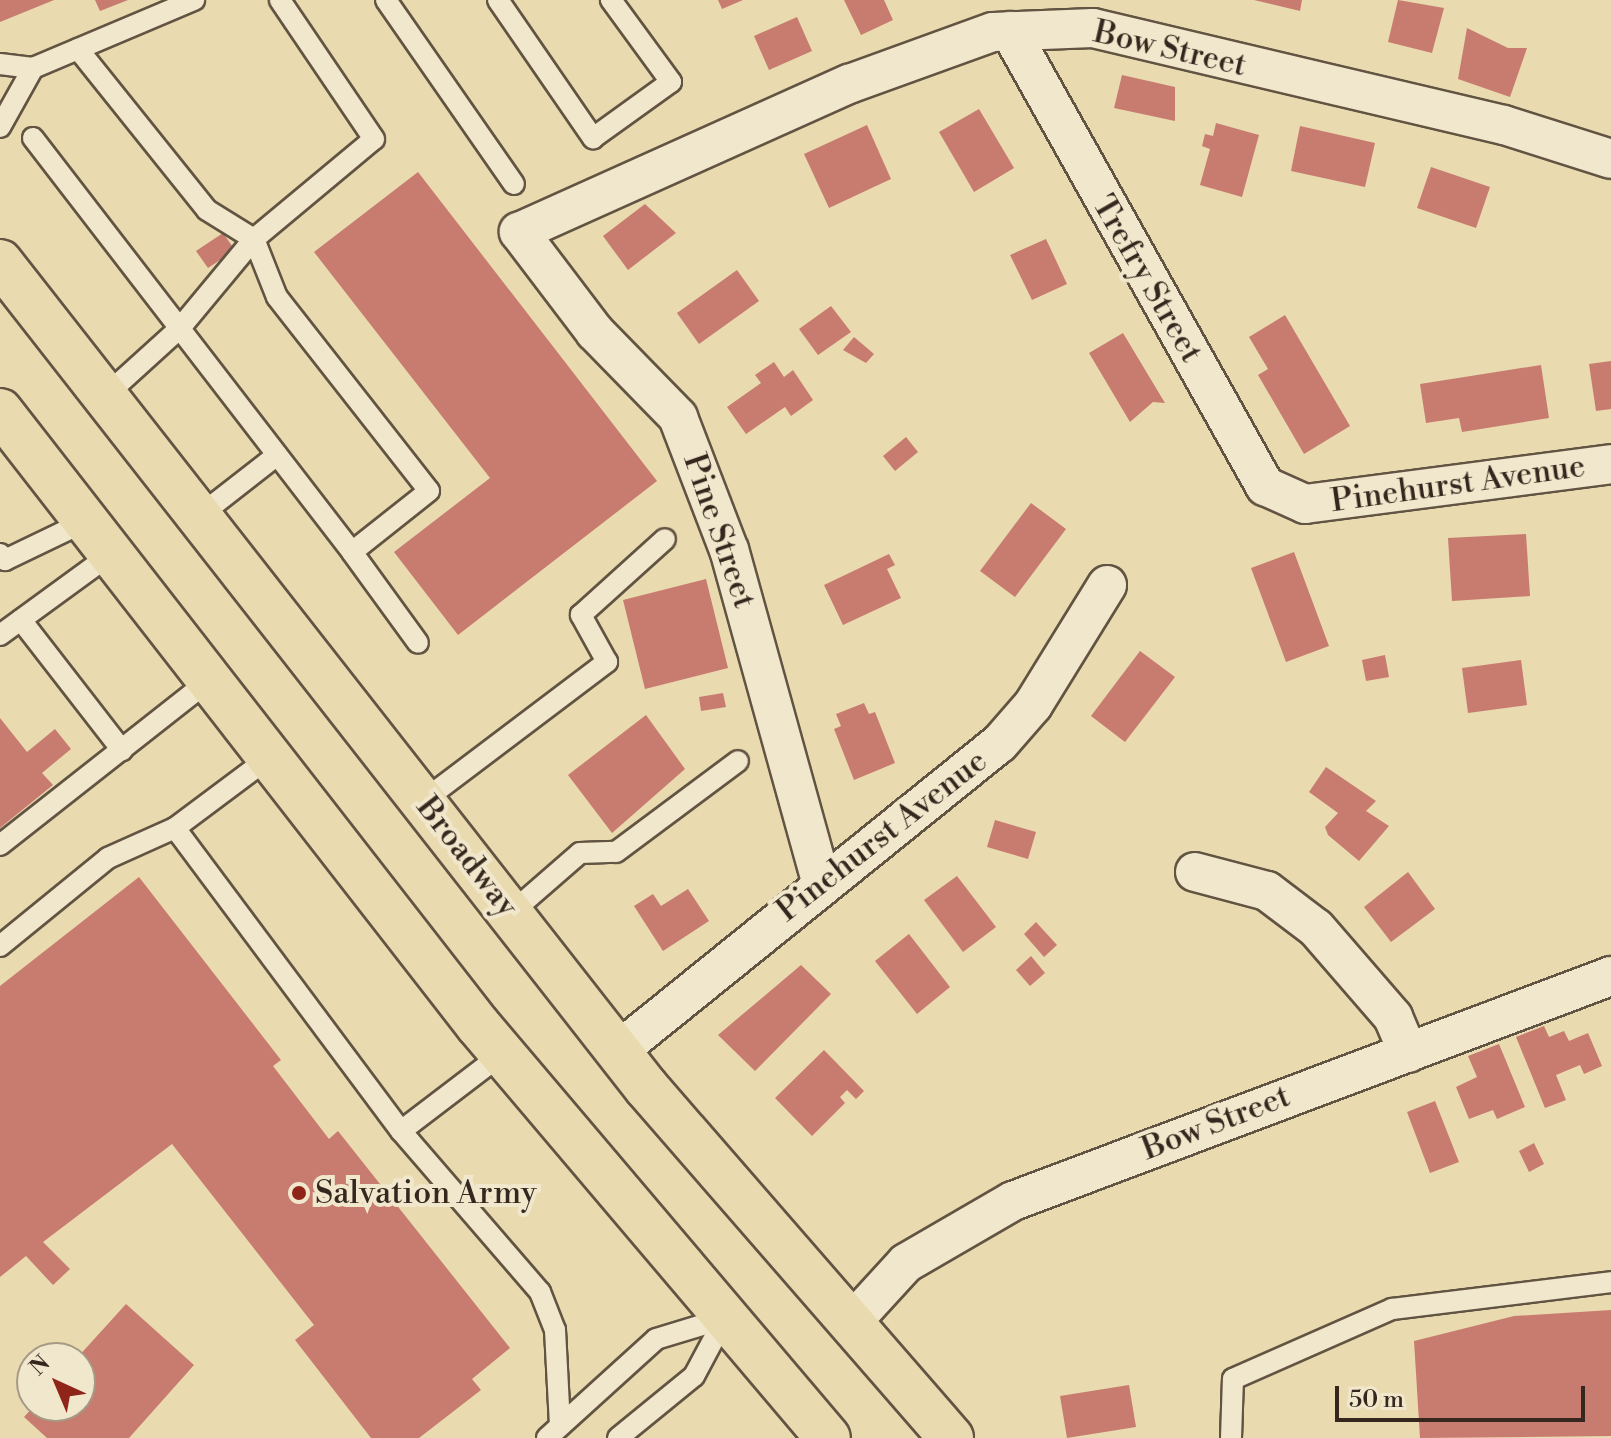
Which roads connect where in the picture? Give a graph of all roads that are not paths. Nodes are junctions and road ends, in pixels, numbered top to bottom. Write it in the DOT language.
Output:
graph roads {
  1 [pos="194,0"];
  2 [pos="280,0"];
  3 [pos="386,0"];
  4 [pos="498,0"];
  5 [pos="611,0"];
  6 [pos="1010,31"];
  7 [pos="78,49"];
  8 [pos="0,64"];
  9 [pos="33,68"];
  10 [pos="0,127"];
  11 [pos="33,138"];
  12 [pos="1611,159"];
  13 [pos="514,184"];
  14 [pos="519,232"];
  15 [pos="254,239"];
  16 [pos="0,262"];
  17 [pos="180,328"];
  18 [pos="105,396"];
  19 [pos="0,411"];
  20 [pos="277,455"];
  21 [pos="1611,464"];
  22 [pos="1305,504"];
  23 [pos="199,516"];
  24 [pos="99,538"];
  25 [pos="665,539"];
  26 [pos="352,552"];
  27 [pos="0,554"];
  28 [pos="1107,585"];
  29 [pos="21,620"];
  30 [pos="0,635"];
  31 [pos="418,643"];
  32 [pos="210,680"];
  33 [pos="122,750"];
  34 [pos="270,757"];
  35 [pos="738,761"];
  36 [pos="423,801"];
  37 [pos="175,828"];
  38 [pos="0,845"];
  39 [pos="1195,872"];
  40 [pos="821,881"];
  41 [pos="511,913"];
  42 [pos="0,946"];
  43 [pos="1611,976"];
  44 [pos="618,1051"];
  45 [pos="1408,1053"];
  46 [pos="502,1054"];
  47 [pos="401,1131"];
  48 [pos="1611,1282"];
  49 [pos="725,1318"];
  50 [pos="851,1323"];
  51 [pos="554,1432"];
  52 [pos="618,1438"];
  53 [pos="828,1438"];
  54 [pos="951,1438"];
  55 [pos="1231,1438"];
  1 -- 7 [label="lane"];
  2 -- 15 [label="lane"];
  3 -- 13 [label="lane"];
  4 -- 5 [label="lane"];
  6 -- 12 [label="street, Bow Street"];
  6 -- 14 [label="street, Bow Street"];
  6 -- 22 [label="street, Trefry Street"];
  7 -- 9 [label="lane"];
  7 -- 15 [label="lane"];
  8 -- 9 [label="lane"];
  9 -- 10 [label="lane"];
  11 -- 17 [label="lane"];
  14 -- 40 [label="street, Pine Street"];
  15 -- 17 [label="lane"];
  15 -- 26 [label="lane"];
  16 -- 18 [label="highway, Broadway"];
  17 -- 18 [label="lane"];
  17 -- 20 [label="lane"];
  18 -- 23 [label="highway, Broadway"];
  19 -- 24 [label="highway"];
  20 -- 23 [label="lane"];
  20 -- 26 [label="lane"];
  21 -- 22 [label="street, Pinehurst Avenue"];
  23 -- 36 [label="highway, Broadway"];
  24 -- 27 [label="lane"];
  24 -- 29 [label="lane"];
  24 -- 32 [label="highway"];
  25 -- 36 [label="lane"];
  26 -- 31 [label="lane"];
  28 -- 40 [label="street, Pinehurst Avenue"];
  29 -- 30 [label="lane"];
  29 -- 33 [label="lane"];
  32 -- 33 [label="lane"];
  32 -- 34 [label="highway"];
  33 -- 38 [label="lane"];
  34 -- 37 [label="lane"];
  34 -- 46 [label="highway"];
  35 -- 41 [label="lane"];
  36 -- 41 [label="highway, Broadway"];
  37 -- 42 [label="lane"];
  37 -- 47 [label="lane"];
  39 -- 45 [label="street"];
  40 -- 44 [label="street, Pinehurst Avenue"];
  41 -- 44 [label="highway, Broadway"];
  43 -- 45 [label="street, Bow Street"];
  44 -- 50 [label="highway, Broadway"];
  45 -- 50 [label="street, Bow Street"];
  46 -- 47 [label="lane"];
  46 -- 49 [label="highway"];
  47 -- 51 [label="lane"];
  48 -- 55 [label="lane"];
  49 -- 51 [label="lane"];
  49 -- 52 [label="lane"];
  49 -- 53 [label="highway"];
  50 -- 54 [label="highway, Broadway"];
}
